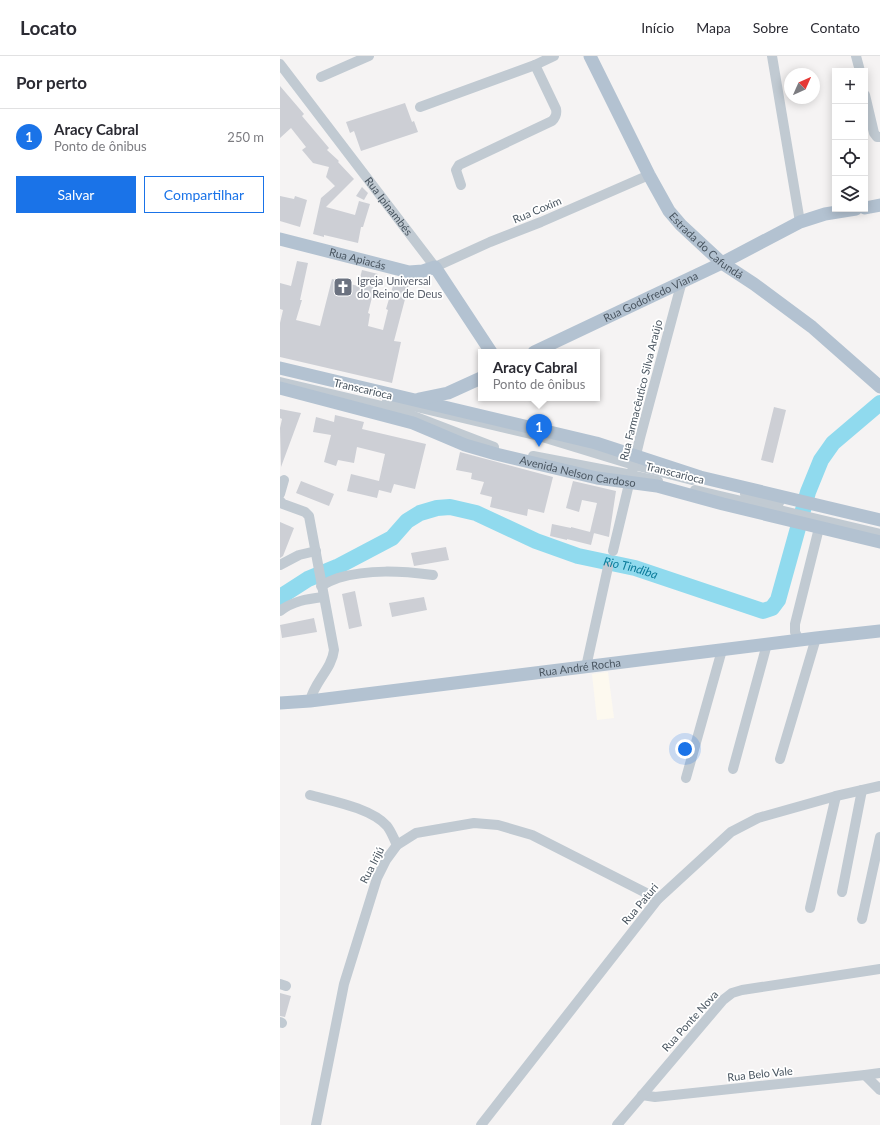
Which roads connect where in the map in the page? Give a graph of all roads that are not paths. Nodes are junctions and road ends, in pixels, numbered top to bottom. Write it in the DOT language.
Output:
graph roads {
  1 [pos="369,56"];
  2 [pos="554,56"];
  3 [pos="590,56"];
  4 [pos="772,56"];
  5 [pos="856,56"];
  6 [pos="350,60"];
  7 [pos="280,64"];
  8 [pos="535,65"];
  9 [pos="859,68"];
  10 [pos="321,77"];
  11 [pos="867,104"];
  12 [pos="420,107"];
  13 [pos="880,137"];
  14 [pos="649,175"];
  15 [pos="461,185"];
  16 [pos="880,205"];
  17 [pos="868,207"];
  18 [pos="837,212"];
  19 [pos="800,222"];
  20 [pos="280,239"];
  21 [pos="722,263"];
  22 [pos="435,267"];
  23 [pos="682,281"];
  24 [pos="489,349"];
  25 [pos="540,349"];
  26 [pos="280,368"];
  27 [pos="280,374"];
  28 [pos="478,379"];
  29 [pos="280,382"];
  30 [pos="880,387"];
  31 [pos="280,388"];
  32 [pos="410,400"];
  33 [pos="633,470"];
  34 [pos="284,480"];
  35 [pos="280,494"];
  36 [pos="280,502"];
  37 [pos="802,513"];
  38 [pos="880,520"];
  39 [pos="819,528"];
  40 [pos="880,528"];
  41 [pos="880,534"];
  42 [pos="880,542"];
  43 [pos="613,552"];
  44 [pos="316,555"];
  45 [pos="280,565"];
  46 [pos="608,567"];
  47 [pos="433,575"];
  48 [pos="321,584"];
  49 [pos="323,597"];
  50 [pos="280,612"];
  51 [pos="880,631"];
  52 [pos="816,638"];
  53 [pos="799,640"];
  54 [pos="766,644"];
  55 [pos="722,650"];
  56 [pos="586,666"];
  57 [pos="310,701"];
  58 [pos="280,703"];
  59 [pos="780,759"];
  60 [pos="733,769"];
  61 [pos="686,778"];
  62 [pos="880,786"];
  63 [pos="862,790"];
  64 [pos="310,795"];
  65 [pos="836,796"];
  66 [pos="880,837"];
  67 [pos="397,845"];
  68 [pos="842,892"];
  69 [pos="658,899"];
  70 [pos="810,908"];
  71 [pos="862,919"];
  72 [pos="880,969"];
  73 [pos="880,1072"];
  74 [pos="865,1075"];
  75 [pos="880,1090"];
  76 [pos="642,1095"];
  77 [pos="316,1125"];
  78 [pos="481,1125"];
  79 [pos="617,1125"];
  1 -- 6 [label="street"];
  2 -- 8 [label="street"];
  3 -- 14 [label="main road, Estrada do Cafundá"];
  4 -- 19 [label="street"];
  5 -- 9 [label="street"];
  6 -- 10 [label="street"];
  7 -- 22 [label="street, Rua Ipinambés"];
  8 -- 12 [label="street"];
  8 -- 15 [label="street"];
  11 -- 13 [label="street"];
  14 -- 21 [label="main road, Estrada do Cafundá"];
  14 -- 22 [label="street, Rua Coxim"];
  16 -- 17 [label="main road"];
  18 -- 19 [label="main road, Rua Godofredo Viana"];
  19 -- 21 [label="main road, Rua Godofredo Viana"];
  20 -- 22 [label="main road, Rua Apiacás"];
  21 -- 23 [label="main road, Rua Godofredo Viana"];
  21 -- 30 [label="main road, Estrada do Cafundá"];
  22 -- 24 [label="main road, Rua Ipinambés"];
  23 -- 25 [label="main road, Rua Godofredo Viana"];
  23 -- 33 [label="street, Rua Farmacêutico Silva Araújo"];
  26 -- 32 [label="main road, Avenida Nelson Cardoso"];
  27 -- 33 [label="street, Transcarioca"];
  28 -- 32 [label="main road"];
  29 -- 33 [label="street, Transcarioca"];
  31 -- 33 [label="main road, Avenida Nelson Cardoso"];
  32 -- 33 [label="main road, Avenida Nelson Cardoso"];
  33 -- 37 [label="main road, Avenida Nelson Cardoso"];
  33 -- 37 [label="main road, Avenida Nelson Cardoso"];
  33 -- 43 [label="street, Rua Farmacêutico Silva Araújo"];
  34 -- 35 [label="street"];
  36 -- 44 [label="street"];
  37 -- 38 [label="main road, Avenida Nelson Cardoso"];
  37 -- 39 [label="main road, Avenida Nelson Cardoso"];
  37 -- 40 [label="street"];
  37 -- 41 [label="street"];
  39 -- 42 [label="main road, Avenida Nelson Cardoso"];
  39 -- 53 [label="street"];
  44 -- 45 [label="street"];
  44 -- 48 [label="street"];
  46 -- 56 [label="street"];
  47 -- 48 [label="street"];
  48 -- 49 [label="street"];
  49 -- 50 [label="street"];
  49 -- 57 [label="street"];
  51 -- 52 [label="main road, Rua André Rocha"];
  52 -- 53 [label="main road, Rua André Rocha"];
  52 -- 59 [label="street"];
  53 -- 54 [label="main road, Rua André Rocha"];
  54 -- 55 [label="main road, Rua André Rocha"];
  54 -- 60 [label="street"];
  55 -- 56 [label="main road, Rua André Rocha"];
  55 -- 61 [label="street"];
  56 -- 57 [label="main road, Rua André Rocha"];
  57 -- 58 [label="main road, Rua André Rocha"];
  62 -- 63 [label="street, Rua Paturi"];
  63 -- 65 [label="street, Rua Paturi"];
  63 -- 68 [label="street"];
  64 -- 67 [label="street"];
  65 -- 69 [label="street, Rua Paturi"];
  65 -- 70 [label="street"];
  66 -- 71 [label="street"];
  67 -- 69 [label="street, Rua Irijú"];
  67 -- 77 [label="street, Rua Irijú"];
  69 -- 78 [label="street, Rua Paturi"];
  72 -- 76 [label="street, Rua Ponte Nova"];
  73 -- 74 [label="street, Rua Belo Vale"];
  74 -- 75 [label="street"];
  74 -- 76 [label="street, Rua Belo Vale"];
  76 -- 79 [label="street, Rua Ponte Nova"];
}
